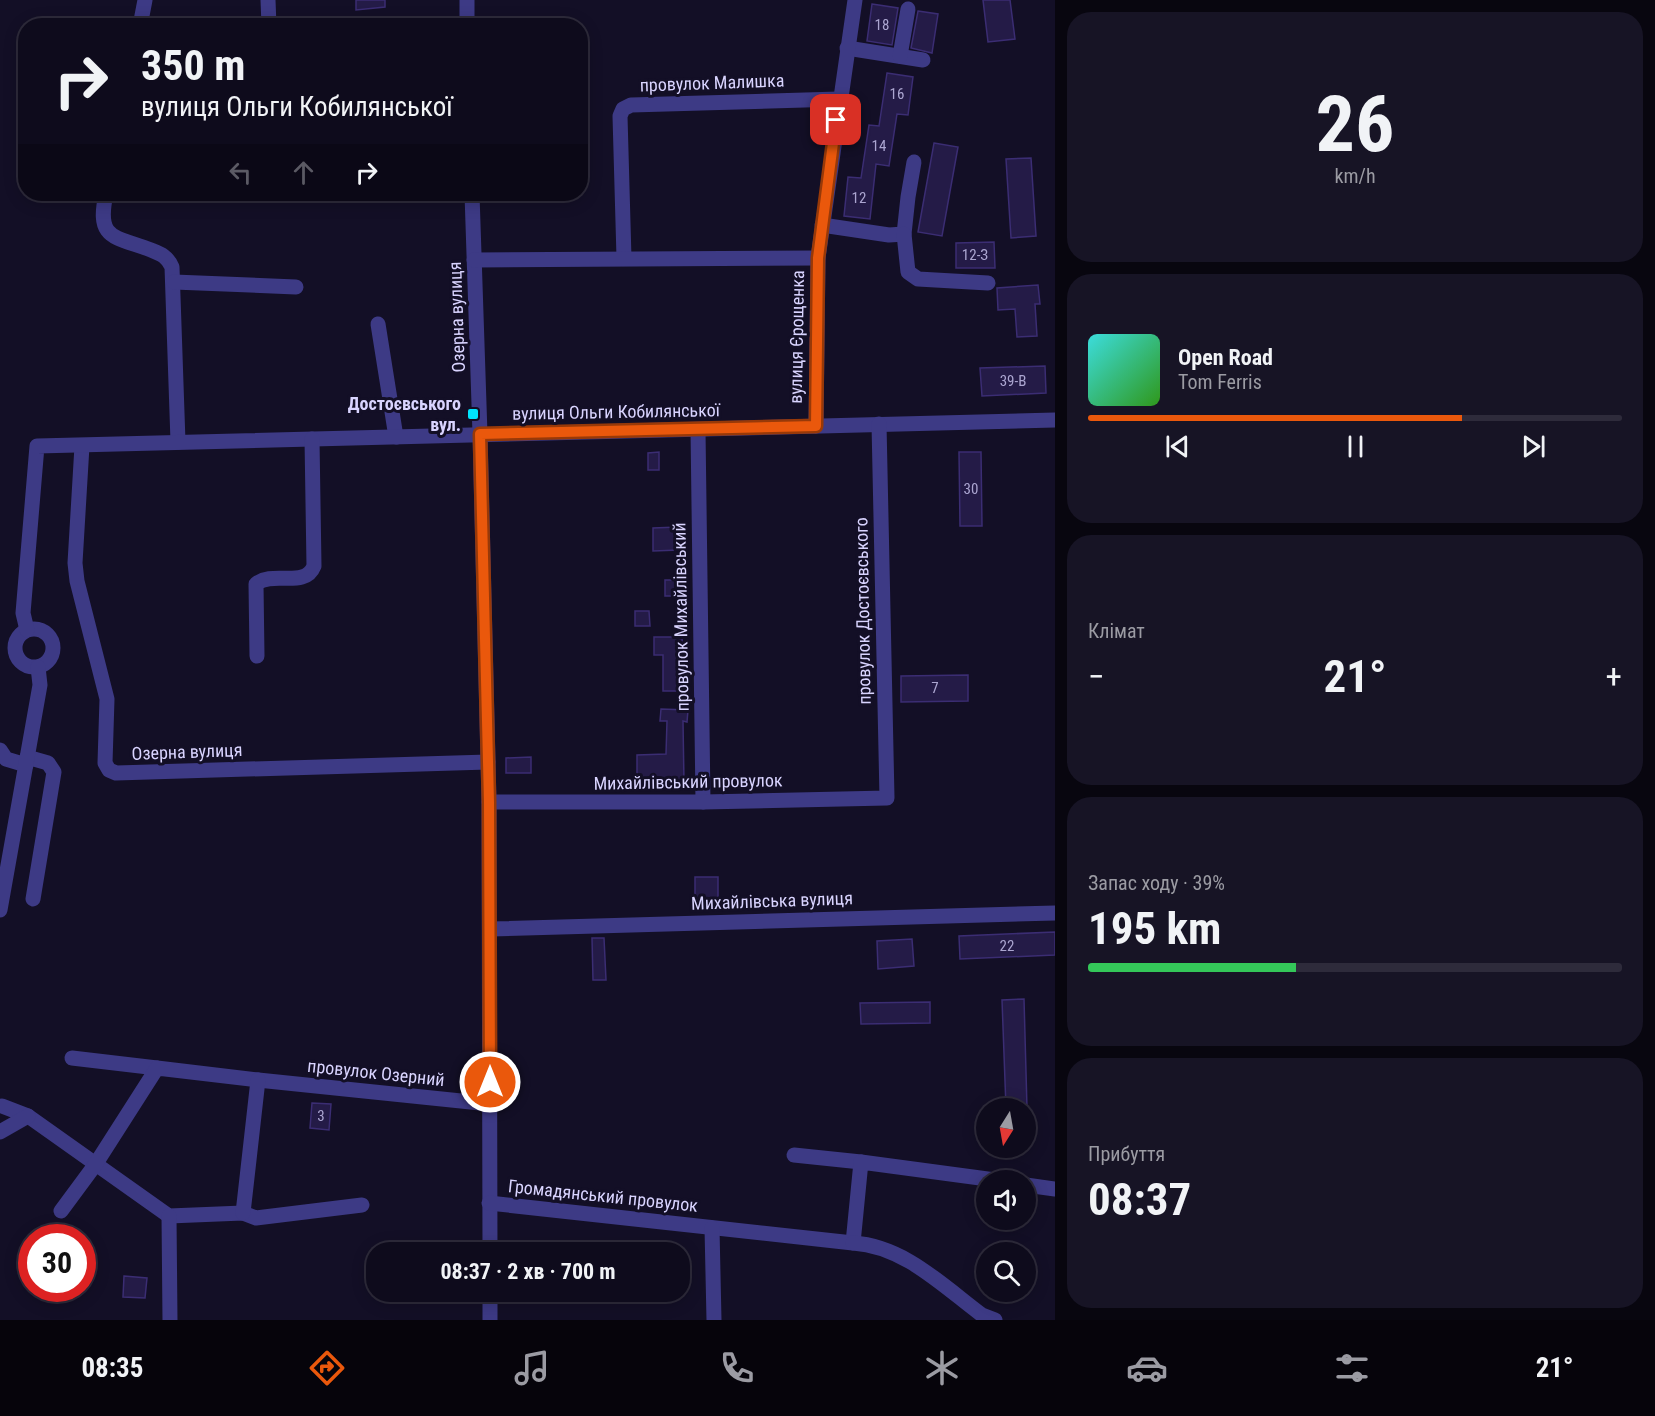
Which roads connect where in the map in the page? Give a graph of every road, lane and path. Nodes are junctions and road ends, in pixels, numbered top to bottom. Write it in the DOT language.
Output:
graph roads {
  1 [pos="145,0"];
  2 [pos="267,0"];
  3 [pos="466,0"];
  4 [pos="855,0"];
  5 [pos="908,9"];
  6 [pos="142,18"];
  7 [pos="268,18"];
  8 [pos="467,18"];
  9 [pos="847,48"];
  10 [pos="900,56"];
  11 [pos="923,60"];
  12 [pos="839,99"];
  13 [pos="914,162"];
  14 [pos="105,201"];
  15 [pos="472,201"];
  16 [pos="822,225"];
  17 [pos="904,234"];
  18 [pos="624,258"];
  19 [pos="818,258"];
  20 [pos="474,260"];
  21 [pos="174,282"];
  22 [pos="988,283"];
  23 [pos="297,286"];
  24 [pos="378,324"];
  25 [pos="1055,420"];
  26 [pos="879,424"];
  27 [pos="816,426"];
  28 [pos="698,430"];
  29 [pos="480,434"];
  30 [pos="396,437"];
  31 [pos="312,439"];
  32 [pos="178,442"];
  33 [pos="82,446"];
  34 [pos="27,630"];
  35 [pos="257,656"];
  36 [pos="38,667"];
  37 [pos="0,750"];
  38 [pos="26,761"];
  39 [pos="489,762"];
  40 [pos="886,798"];
  41 [pos="489,802"];
  42 [pos="703,802"];
  43 [pos="33,899"];
  44 [pos="0,910"];
  45 [pos="1055,913"];
  46 [pos="491,929"];
  47 [pos="72,1058"];
  48 [pos="157,1068"];
  49 [pos="258,1080"];
  50 [pos="490,1104"];
  51 [pos="2,1106"];
  52 [pos="28,1116"];
  53 [pos="0,1132"];
  54 [pos="794,1155"];
  55 [pos="861,1162"];
  56 [pos="95,1165"];
  57 [pos="976,1177"];
  58 [pos="1036,1186"];
  59 [pos="1055,1189"];
  60 [pos="489,1203"];
  61 [pos="362,1205"];
  62 [pos="61,1211"];
  63 [pos="243,1213"];
  64 [pos="169,1216"];
  65 [pos="712,1228"];
  66 [pos="490,1242"];
  67 [pos="853,1243"];
  68 [pos="490,1302"];
  69 [pos="170,1320"];
  70 [pos="490,1320"];
  71 [pos="714,1320"];
  72 [pos="995,1320"];
  1 -- 6 [label="street"];
  2 -- 7 [label="street"];
  3 -- 8 [label="street"];
  4 -- 9 [label="street, вулиця Єрощенка"];
  5 -- 10 [label="street"];
  9 -- 10 [label="street"];
  9 -- 12 [label="street, вулиця Єрощенка"];
  10 -- 11 [label="street"];
  12 -- 16 [label="street, вулиця Єрощенка"];
  12 -- 18 [label="street, провулок Малишка"];
  13 -- 17 [label="street"];
  14 -- 21 [label="street"];
  15 -- 20 [label="street, Озерна вулиця"];
  16 -- 17 [label="street"];
  16 -- 19 [label="street, вулиця Єрощенка"];
  17 -- 22 [label="street"];
  18 -- 19 [label="street"];
  18 -- 20 [label="street"];
  19 -- 27 [label="street, вулиця Єрощенка"];
  20 -- 29 [label="street, Озерна вулиця"];
  21 -- 23 [label="street"];
  21 -- 32 [label="street"];
  24 -- 30 [label="street"];
  25 -- 26 [label="street, вулиця Ольги Кобилянської"];
  26 -- 27 [label="street, вулиця Ольги Кобилянської"];
  26 -- 40 [label="street, провулок Достоєвського"];
  27 -- 28 [label="street, вулиця Ольги Кобилянської"];
  28 -- 29 [label="street, вулиця Ольги Кобилянської"];
  28 -- 42 [label="street, провулок Михайлівський"];
  29 -- 30 [label="street, вулиця Ольги Кобилянської"];
  29 -- 39 [label="street, Озерна вулиця"];
  30 -- 31 [label="street, вулиця Ольги Кобилянської"];
  31 -- 32 [label="street, вулиця Ольги Кобилянської"];
  31 -- 35 [label="street"];
  32 -- 33 [label="street, вулиця Ольги Кобилянської"];
  33 -- 34 [label="street, вулиця Ольги Кобилянської"];
  33 -- 39 [label="street, Озерна вулиця"];
  34 -- 36 [label="street"];
  34 -- 36 [label="street"];
  36 -- 38 [label="street"];
  37 -- 38 [label="street"];
  38 -- 43 [label="street"];
  38 -- 44 [label="street"];
  39 -- 41 [label="street, Озерна вулиця"];
  40 -- 42 [label="street, Михайлівський провулок"];
  41 -- 42 [label="street, Михайлівський провулок"];
  41 -- 46 [label="street, Озерна вулиця"];
  45 -- 46 [label="street, Михайлівська вулиця"];
  46 -- 50 [label="street, Озерна вулиця"];
  47 -- 48 [label="street, провулок Озерний"];
  48 -- 49 [label="street, провулок Озерний"];
  48 -- 56 [label="street"];
  49 -- 50 [label="street, провулок Озерний"];
  49 -- 63 [label="street"];
  50 -- 60 [label="street, Озерна вулиця"];
  51 -- 52 [label="street"];
  52 -- 53 [label="street"];
  52 -- 56 [label="street"];
  54 -- 55 [label="street"];
  55 -- 57 [label="street"];
  55 -- 67 [label="street"];
  56 -- 62 [label="street"];
  56 -- 64 [label="street"];
  58 -- 59 [label="street"];
  60 -- 65 [label="street, Громадянський провулок"];
  60 -- 66 [label="street, Озерна вулиця"];
  61 -- 63 [label="street"];
  63 -- 64 [label="street"];
  64 -- 69 [label="street"];
  65 -- 67 [label="street, Громадянський провулок"];
  65 -- 71 [label="street, Громадянський провулок"];
  67 -- 72 [label="street, Громадянський провулок"];
  68 -- 70 [label="street"];
}
